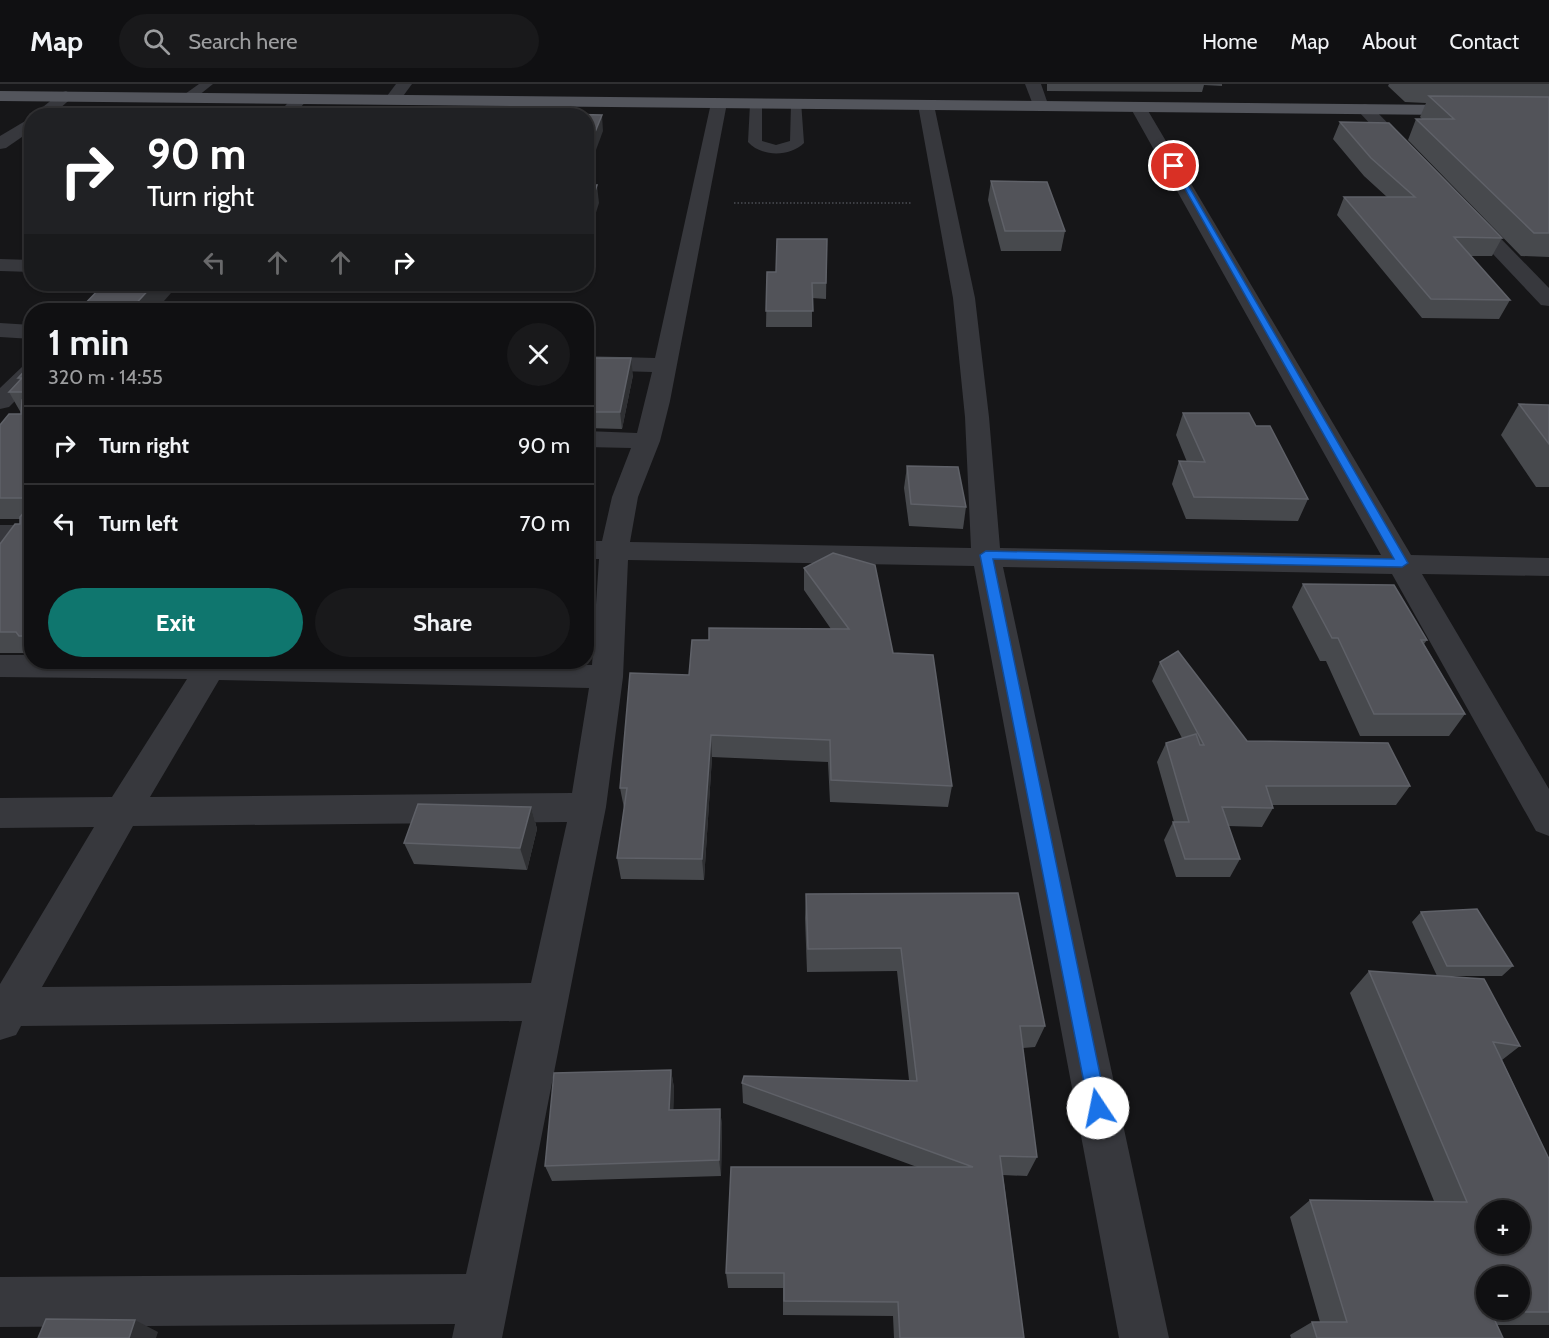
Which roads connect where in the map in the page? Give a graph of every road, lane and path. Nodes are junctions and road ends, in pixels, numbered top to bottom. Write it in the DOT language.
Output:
graph roads {
  1 [pos="207,84"];
  2 [pos="404,84"];
  3 [pos="1033,84"];
  4 [pos="0,96"];
  5 [pos="66,96"];
  6 [pos="189,98"];
  7 [pos="300,99"];
  8 [pos="392,100"];
  9 [pos="718,104"];
  10 [pos="756,104"];
  11 [pos="796,104"];
  12 [pos="926,105"];
  13 [pos="1041,107"];
  14 [pos="50,108"];
  15 [pos="292,108"];
  16 [pos="1138,108"];
  17 [pos="1365,109"];
  18 [pos="1549,111"];
  19 [pos="24,128"];
  20 [pos="0,144"];
  21 [pos="1425,172"];
  22 [pos="1450,197"];
  23 [pos="700,202"];
  24 [pos="945,203"];
  25 [pos="0,265"];
  26 [pos="24,266"];
  27 [pos="1549,300"];
  28 [pos="0,330"];
  29 [pos="24,332"];
  30 [pos="594,363"];
  31 [pos="666,365"];
  32 [pos="24,378"];
  33 [pos="0,402"];
  34 [pos="594,439"];
  35 [pos="647,441"];
  36 [pos="0,534"];
  37 [pos="24,534"];
  38 [pos="601,550"];
  39 [pos="986,555"];
  40 [pos="1402,563"];
  41 [pos="1549,567"];
  42 [pos="0,666"];
  43 [pos="24,666"];
  44 [pos="210,669"];
  45 [pos="344,669"];
  46 [pos="607,677"];
  47 [pos="588,807"];
  48 [pos="122,812"];
  49 [pos="0,813"];
  50 [pos="1549,821"];
  51 [pos="547,1002"];
  52 [pos="3,1012"];
  53 [pos="0,1302"];
  54 [pos="480,1318"];
  55 [pos="1144,1338"];
  1 -- 6 [label="lane"];
  2 -- 8 [label="street"];
  3 -- 13 [label="street"];
  4 -- 5 [label="main road"];
  5 -- 6 [label="main road"];
  5 -- 14 [label="street"];
  6 -- 7 [label="main road"];
  7 -- 8 [label="main road"];
  7 -- 15 [label="street"];
  8 -- 9 [label="main road"];
  9 -- 10 [label="main road"];
  9 -- 23 [label="street"];
  10 -- 11 [label="main road"];
  10 -- 11 [label="lane"];
  11 -- 12 [label="main road"];
  12 -- 13 [label="main road"];
  12 -- 24 [label="street"];
  13 -- 16 [label="main road"];
  16 -- 17 [label="main road"];
  16 -- 40 [label="street"];
  17 -- 18 [label="main road"];
  17 -- 21 [label="street"];
  19 -- 20 [label="street"];
  22 -- 27 [label="street"];
  23 -- 24 [label="path"];
  23 -- 31 [label="street"];
  24 -- 39 [label="street"];
  25 -- 26 [label="street"];
  28 -- 29 [label="street"];
  30 -- 31 [label="street"];
  31 -- 35 [label="street"];
  32 -- 33 [label="street"];
  34 -- 35 [label="street"];
  35 -- 38 [label="street"];
  36 -- 37 [label="street"];
  38 -- 39 [label="street"];
  38 -- 46 [label="street"];
  39 -- 40 [label="street"];
  39 -- 55 [label="street"];
  40 -- 41 [label="street"];
  40 -- 50 [label="street"];
  42 -- 43 [label="street"];
  44 -- 48 [label="street"];
  45 -- 46 [label="street"];
  46 -- 47 [label="street"];
  47 -- 48 [label="street"];
  47 -- 51 [label="street"];
  48 -- 49 [label="street"];
  48 -- 52 [label="street"];
  51 -- 52 [label="street"];
  51 -- 54 [label="street"];
  53 -- 54 [label="street"];
}
